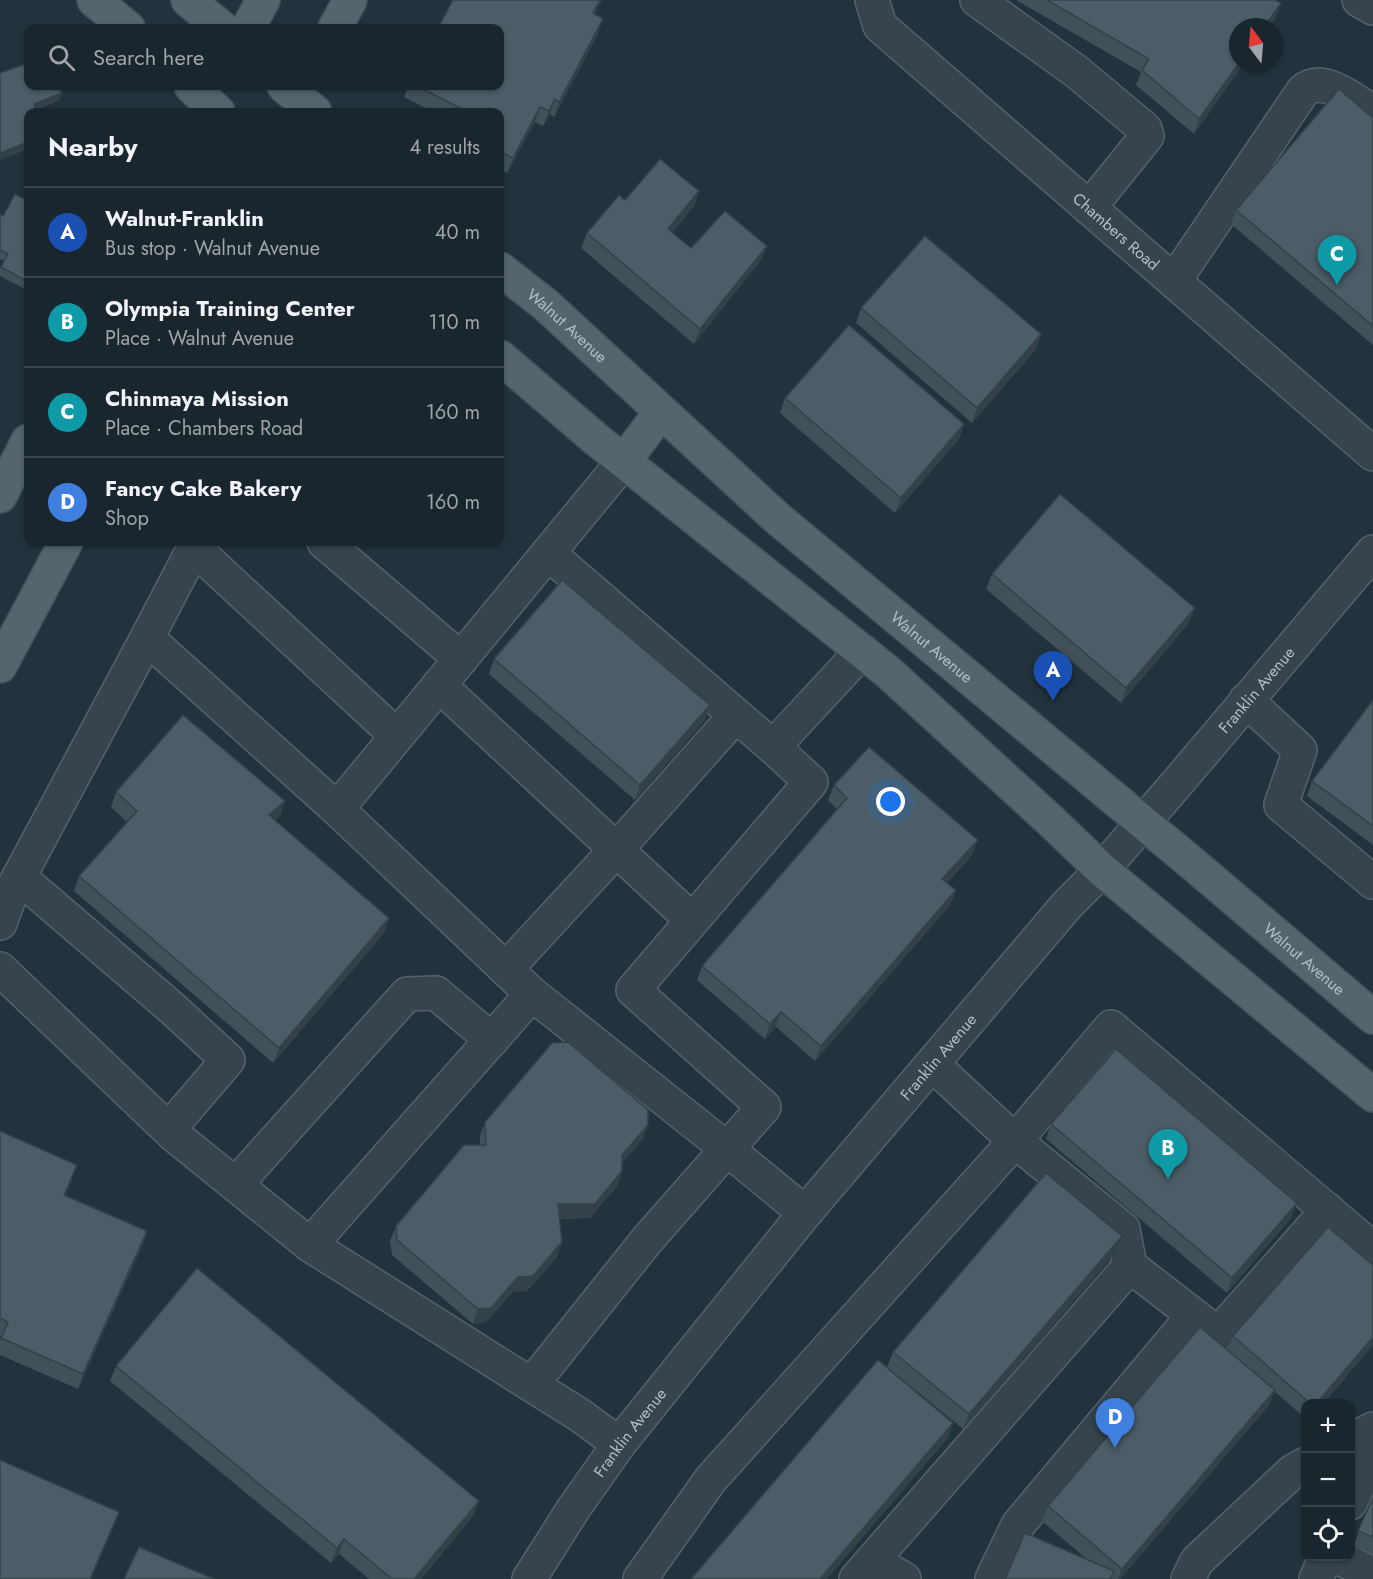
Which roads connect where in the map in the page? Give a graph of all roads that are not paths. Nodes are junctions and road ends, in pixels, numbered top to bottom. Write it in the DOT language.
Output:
graph roads {
  1 [pos="94,0"];
  2 [pos="188,0"];
  3 [pos="263,0"];
  4 [pos="350,0"];
  5 [pos="872,0"];
  6 [pos="977,0"];
  7 [pos="1359,0"];
  8 [pos="1373,8"];
  9 [pos="123,24"];
  10 [pos="217,24"];
  11 [pos="250,24"];
  12 [pos="337,24"];
  13 [pos="1373,112"];
  14 [pos="1089,208"];
  15 [pos="504,272"];
  16 [pos="1174,281"];
  17 [pos="504,360"];
  18 [pos="662,412"];
  19 [pos="24,449"];
  20 [pos="1373,454"];
  21 [pos="624,461"];
  22 [pos="0,496"];
  23 [pos="64,546"];
  24 [pos="194,546"];
  25 [pos="196,546"];
  26 [pos="329,546"];
  27 [pos="1373,552"];
  28 [pos="548,553"];
  29 [pos="147,638"];
  30 [pos="862,651"];
  31 [pos="461,658"];
  32 [pos="0,666"];
  33 [pos="438,685"];
  34 [pos="1246,700"];
  35 [pos="736,715"];
  36 [pos="397,736"];
  37 [pos="773,747"];
  38 [pos="337,809"];
  39 [pos="1142,821"];
  40 [pos="616,850"];
  41 [pos="1102,870"];
  42 [pos="19,877"];
  43 [pos="1373,882"];
  44 [pos="692,920"];
  45 [pos="0,923"];
  46 [pos="0,969"];
  47 [pos="506,969"];
  48 [pos="532,994"];
  49 [pos="1373,1017"];
  50 [pos="492,1040"];
  51 [pos="932,1064"];
  52 [pos="1373,1095"];
  53 [pos="169,1129"];
  54 [pos="1016,1141"];
  55 [pos="726,1148"];
  56 [pos="236,1184"];
  57 [pos="1328,1210"];
  58 [pos="805,1213"];
  59 [pos="310,1245"];
  60 [pos="1373,1249"];
  61 [pos="1130,1266"];
  62 [pos="1194,1316"];
  63 [pos="532,1384"];
  64 [pos="1373,1429"];
  65 [pos="1355,1438"];
  66 [pos="619,1444"];
  67 [pos="1373,1455"];
  68 [pos="1301,1466"];
  69 [pos="1355,1493"];
  70 [pos="1324,1561"];
  71 [pos="1344,1561"];
  72 [pos="864,1570"];
  73 [pos="1373,1574"];
  74 [pos="529,1579"];
  75 [pos="640,1579"];
  76 [pos="904,1579"];
  77 [pos="992,1579"];
  78 [pos="1188,1579"];
  79 [pos="1316,1579"];
  1 -- 9 [label="main road"];
  2 -- 10 [label="main road"];
  3 -- 11 [label="main road"];
  4 -- 12 [label="main road"];
  5 -- 14 [label="street, Chambers Road"];
  6 -- 14 [label="street"];
  7 -- 8 [label="street"];
  13 -- 16 [label="street"];
  14 -- 16 [label="street, Chambers Road"];
  15 -- 18 [label="main road, Walnut Avenue"];
  16 -- 20 [label="street, Chambers Road"];
  17 -- 21 [label="main road"];
  18 -- 21 [label="main road"];
  18 -- 39 [label="main road, Walnut Avenue"];
  19 -- 22 [label="main road"];
  21 -- 28 [label="street"];
  21 -- 30 [label="main road"];
  23 -- 32 [label="main road"];
  24 -- 29 [label="street"];
  25 -- 36 [label="street"];
  26 -- 31 [label="street"];
  27 -- 34 [label="street, Franklin Avenue"];
  28 -- 31 [label="street"];
  28 -- 35 [label="street"];
  29 -- 38 [label="street"];
  29 -- 42 [label="street"];
  30 -- 37 [label="street"];
  30 -- 41 [label="main road"];
  31 -- 33 [label="street"];
  33 -- 36 [label="street"];
  33 -- 40 [label="street"];
  34 -- 39 [label="street, Franklin Avenue"];
  34 -- 43 [label="street"];
  35 -- 37 [label="street"];
  35 -- 40 [label="street"];
  36 -- 38 [label="street"];
  37 -- 44 [label="street"];
  38 -- 47 [label="street"];
  39 -- 41 [label="street, Franklin Avenue"];
  39 -- 49 [label="main road, Walnut Avenue"];
  40 -- 44 [label="street"];
  40 -- 47 [label="street"];
  41 -- 51 [label="street, Franklin Avenue"];
  41 -- 52 [label="main road"];
  42 -- 45 [label="street"];
  42 -- 53 [label="street"];
  44 -- 55 [label="street"];
  46 -- 53 [label="street"];
  47 -- 48 [label="street"];
  48 -- 50 [label="street"];
  48 -- 55 [label="street"];
  50 -- 56 [label="street"];
  50 -- 59 [label="street"];
  51 -- 54 [label="street"];
  51 -- 58 [label="street, Franklin Avenue"];
  53 -- 56 [label="street"];
  54 -- 57 [label="street"];
  54 -- 61 [label="street"];
  54 -- 75 [label="street"];
  55 -- 58 [label="street"];
  55 -- 63 [label="street"];
  56 -- 59 [label="street"];
  57 -- 60 [label="street"];
  57 -- 62 [label="street"];
  58 -- 66 [label="street, Franklin Avenue"];
  59 -- 63 [label="street"];
  61 -- 62 [label="street"];
  61 -- 72 [label="street"];
  62 -- 77 [label="street"];
  63 -- 66 [label="street"];
  64 -- 65 [label="street"];
  66 -- 74 [label="street, Franklin Avenue"];
  67 -- 69 [label="street"];
  68 -- 78 [label="street"];
  70 -- 79 [label="street"];
  71 -- 73 [label="street"];
  72 -- 76 [label="street"];
}
